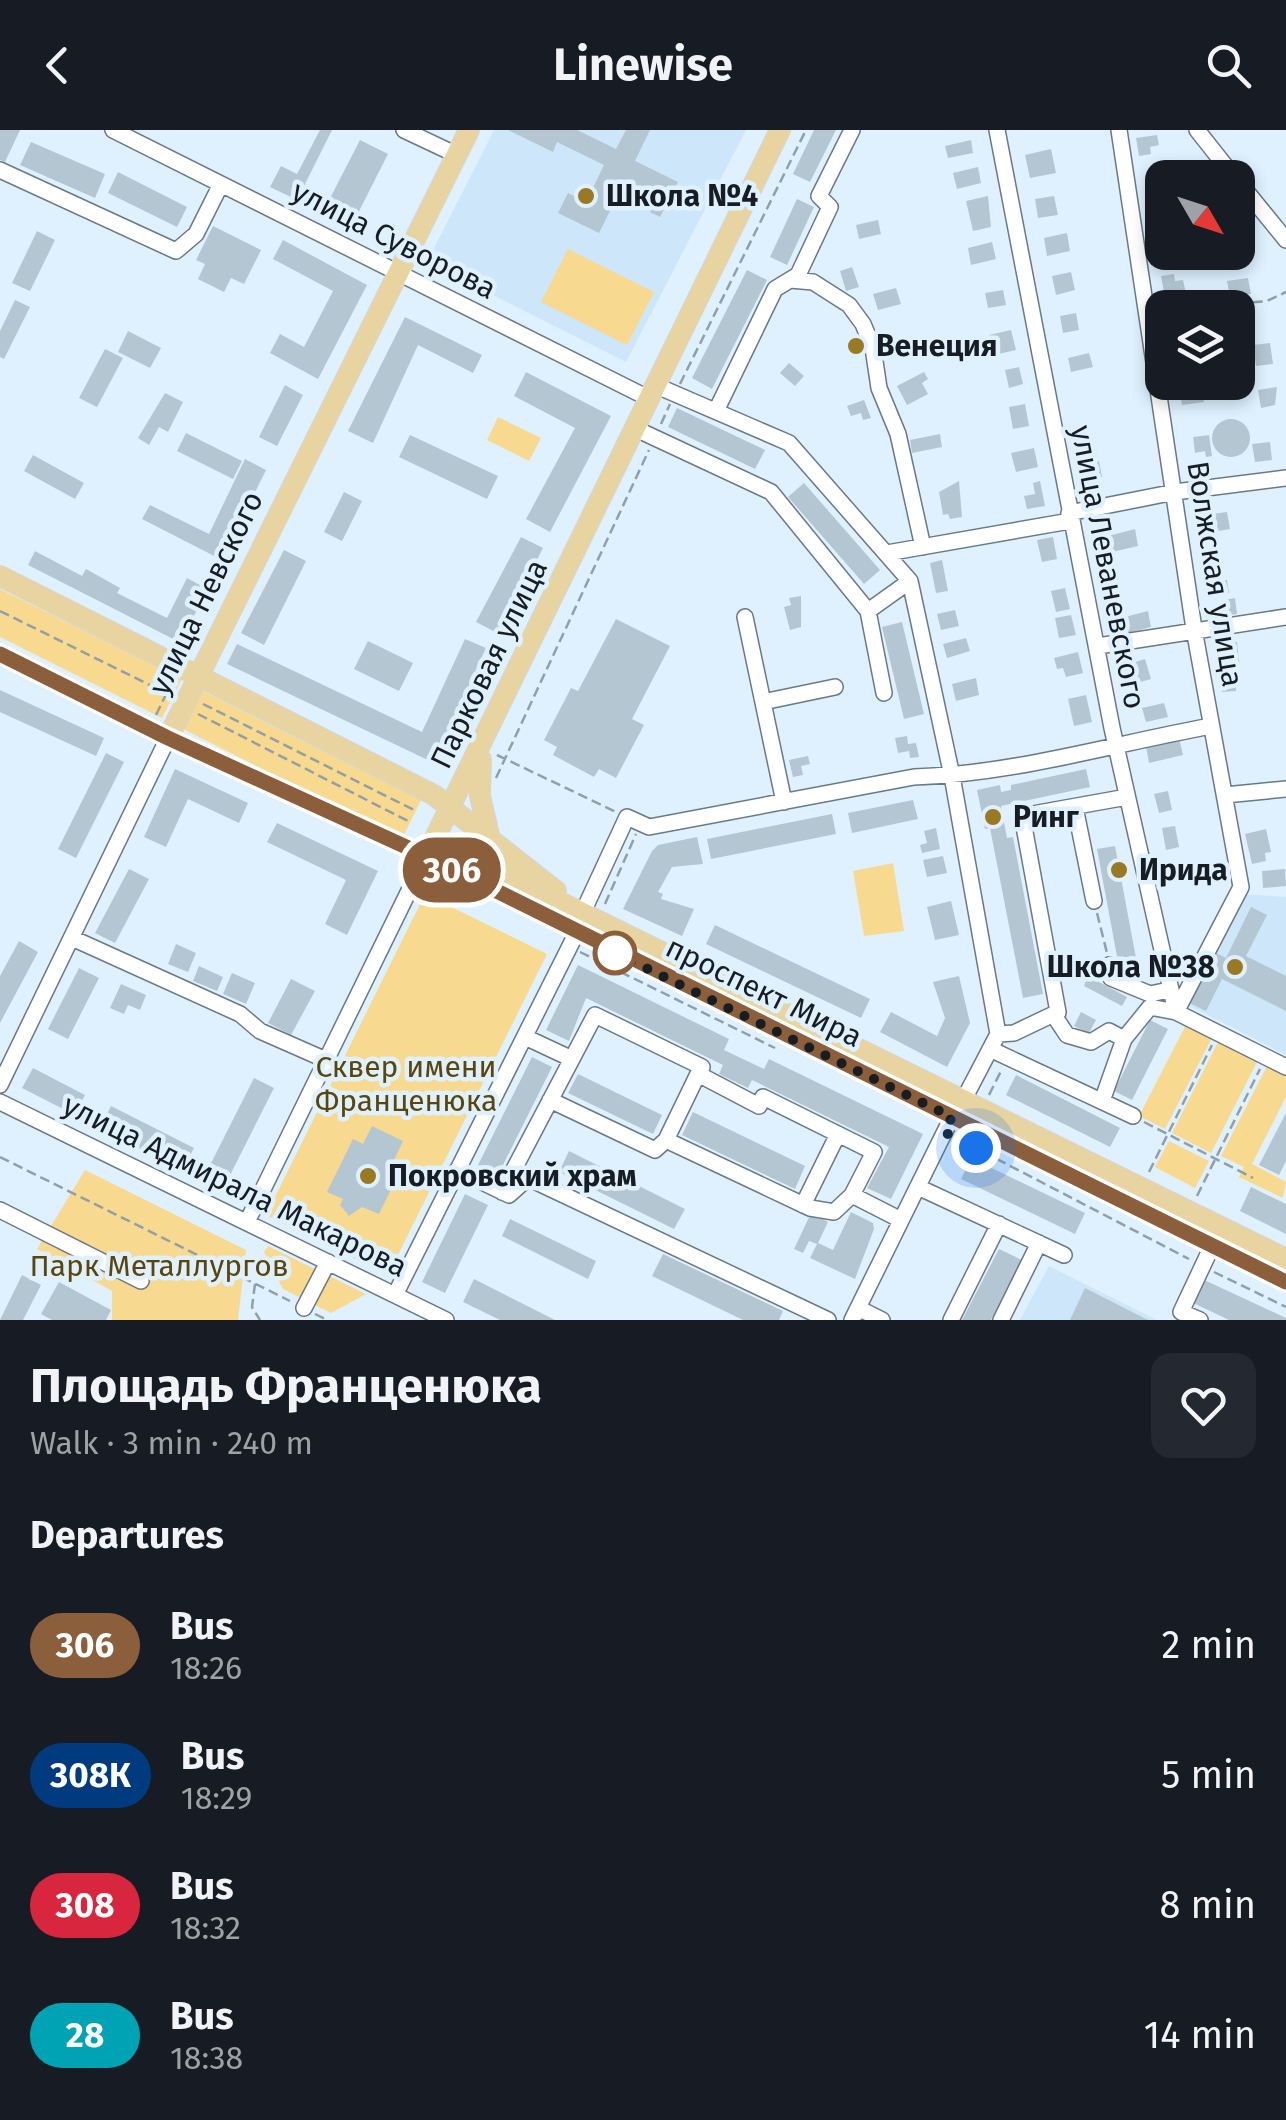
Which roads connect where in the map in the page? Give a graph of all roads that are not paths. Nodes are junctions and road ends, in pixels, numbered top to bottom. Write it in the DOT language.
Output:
graph roads {
  1 [pos="113,130"];
  2 [pos="404,130"];
  3 [pos="469,130"];
  4 [pos="780,130"];
  5 [pos="852,130"];
  6 [pos="997,130"];
  7 [pos="1119,130"];
  8 [pos="1198,130"];
  9 [pos="456,155"];
  10 [pos="1221,160"];
  11 [pos="0,170"];
  12 [pos="221,184"];
  13 [pos="1255,202"];
  14 [pos="1286,240"];
  15 [pos="398,273"];
  16 [pos="790,280"];
  17 [pos="661,393"];
  18 [pos="716,412"];
  19 [pos="645,433"];
  20 [pos="1286,478"];
  21 [pos="1175,492"];
  22 [pos="1070,517"];
  23 [pos="923,547"];
  24 [pos="887,554"];
  25 [pos="0,576"];
  26 [pos="910,581"];
  27 [pos="868,611"];
  28 [pos="745,618"];
  29 [pos="1286,618"];
  30 [pos="1194,628"];
  31 [pos="1098,646"];
  32 [pos="0,654"];
  33 [pos="199,673"];
  34 [pos="835,687"];
  35 [pos="884,693"];
  36 [pos="763,702"];
  37 [pos="1211,726"];
  38 [pos="168,738"];
  39 [pos="1116,744"];
  40 [pos="482,748"];
  41 [pos="952,776"];
  42 [pos="1286,789"];
  43 [pos="1225,795"];
  44 [pos="1126,797"];
  45 [pos="784,802"];
  46 [pos="1075,806"];
  47 [pos="451,809"];
  48 [pos="490,840"];
  49 [pos="430,848"];
  50 [pos="1094,900"];
  51 [pos="593,913"];
  52 [pos="72,938"];
  53 [pos="573,941"];
  54 [pos="1109,965"];
  55 [pos="1169,990"];
  56 [pos="1176,1012"];
  57 [pos="1055,1017"];
  58 [pos="524,1037"];
  59 [pos="1124,1039"];
  60 [pos="994,1042"];
  61 [pos="572,1059"];
  62 [pos="326,1060"];
  63 [pos="1286,1067"];
  64 [pos="698,1074"];
  65 [pos="0,1086"];
  66 [pos="550,1100"];
  67 [pos="1102,1100"];
  68 [pos="0,1102"];
  69 [pos="957,1109"];
  70 [pos="1133,1116"];
  71 [pos="838,1134"];
  72 [pos="666,1140"];
  73 [pos="458,1170"];
  74 [pos="918,1186"];
  75 [pos="502,1192"];
  76 [pos="852,1195"];
  77 [pos="803,1205"];
  78 [pos="0,1210"];
  79 [pos="901,1220"];
  80 [pos="247,1222"];
  81 [pos="999,1224"];
  82 [pos="1039,1243"];
  83 [pos="1212,1246"];
  84 [pos="1064,1255"];
  85 [pos="1286,1259"];
  86 [pos="328,1262"];
  87 [pos="141,1282"];
  88 [pos="1286,1282"];
  89 [pos="396,1295"];
  90 [pos="304,1308"];
  91 [pos="855,1314"];
  92 [pos="446,1320"];
  93 [pos="828,1320"];
  94 [pos="882,1320"];
  95 [pos="952,1320"];
  96 [pos="1001,1320"];
  97 [pos="1200,1320"];
  1 -- 12 [label="street, улица Суворова"];
  2 -- 9 [label="street"];
  3 -- 9 [label="main road, улица Невского"];
  4 -- 17 [label="main road, Парковая улица"];
  5 -- 16 [label="street"];
  6 -- 22 [label="street, улица Леваневского"];
  7 -- 21 [label="street, Волжская улица"];
  8 -- 10 [label="street"];
  9 -- 15 [label="main road, улица Невского"];
  11 -- 12 [label="street"];
  12 -- 15 [label="street, улица Суворова"];
  13 -- 14 [label="street"];
  15 -- 17 [label="street, улица Суворова"];
  15 -- 33 [label="main road, улица Невского"];
  16 -- 18 [label="street"];
  16 -- 23 [label="street"];
  17 -- 18 [label="street, улица Суворова"];
  17 -- 19 [label="main road, Парковая улица"];
  18 -- 24 [label="street, улица Суворова"];
  19 -- 27 [label="street"];
  19 -- 40 [label="main road, Парковая улица"];
  20 -- 21 [label="street"];
  21 -- 22 [label="street"];
  21 -- 30 [label="street, Волжская улица"];
  22 -- 23 [label="street"];
  22 -- 31 [label="street, улица Леваневского"];
  23 -- 24 [label="street"];
  24 -- 26 [label="street, улица Суворова"];
  25 -- 33 [label="main road, проспект Мира"];
  26 -- 27 [label="street"];
  26 -- 41 [label="street"];
  27 -- 35 [label="street"];
  28 -- 36 [label="street"];
  29 -- 30 [label="street"];
  30 -- 31 [label="street"];
  30 -- 37 [label="street, Волжская улица"];
  31 -- 39 [label="street, улица Леваневского"];
  32 -- 38 [label="main road, проспект Мира"];
  33 -- 38 [label="main road, улица Невского"];
  33 -- 47 [label="main road, проспект Мира"];
  34 -- 36 [label="street"];
  36 -- 45 [label="street"];
  37 -- 39 [label="street"];
  37 -- 43 [label="street, Волжская улица"];
  38 -- 49 [label="main road, проспект Мира"];
  38 -- 52 [label="street, улица Невского"];
  39 -- 41 [label="street"];
  39 -- 44 [label="street, улица Леваневского"];
  40 -- 47 [label="main road, Парковая улица"];
  40 -- 48 [label="main road"];
  41 -- 45 [label="street"];
  41 -- 60 [label="street"];
  42 -- 43 [label="street"];
  43 -- 56 [label="street, Волжская улица"];
  44 -- 46 [label="street"];
  44 -- 55 [label="street, улица Леваневского"];
  45 -- 51 [label="street"];
  46 -- 50 [label="street"];
  46 -- 57 [label="street"];
  47 -- 48 [label="main road, проспект Мира"];
  47 -- 49 [label="main road, Парковая улица"];
  48 -- 51 [label="main road, проспект Мира"];
  49 -- 51 [label="main road, проспект Мира"];
  49 -- 53 [label="main road, проспект Мира"];
  49 -- 62 [label="street, Парковая улица"];
  51 -- 69 [label="main road, проспект Мира"];
  52 -- 62 [label="street"];
  52 -- 65 [label="street, улица Невского"];
  53 -- 58 [label="street"];
  53 -- 69 [label="main road, проспект Мира"];
  54 -- 55 [label="street"];
  55 -- 56 [label="street, улица Леваневского"];
  56 -- 59 [label="street"];
  56 -- 63 [label="street"];
  57 -- 59 [label="street"];
  57 -- 60 [label="street"];
  58 -- 61 [label="street"];
  58 -- 73 [label="street"];
  59 -- 67 [label="street"];
  60 -- 67 [label="street"];
  60 -- 69 [label="street"];
  61 -- 64 [label="street"];
  61 -- 66 [label="street"];
  62 -- 80 [label="street, Парковая улица"];
  64 -- 71 [label="street"];
  64 -- 72 [label="street"];
  66 -- 72 [label="street"];
  66 -- 75 [label="street"];
  67 -- 70 [label="street"];
  68 -- 80 [label="street, улица Адмирала Макарова"];
  69 -- 74 [label="street"];
  69 -- 83 [label="main road, проспект Мира"];
  69 -- 85 [label="main road, проспект Мира"];
  71 -- 76 [label="street"];
  71 -- 77 [label="street"];
  72 -- 77 [label="street"];
  73 -- 75 [label="street"];
  73 -- 89 [label="street"];
  74 -- 79 [label="street"];
  74 -- 81 [label="street"];
  75 -- 93 [label="street"];
  76 -- 77 [label="street"];
  76 -- 79 [label="street"];
  78 -- 87 [label="street"];
  79 -- 91 [label="street"];
  80 -- 86 [label="street, улица Адмирала Макарова"];
  81 -- 82 [label="street"];
  81 -- 95 [label="street"];
  82 -- 84 [label="street"];
  82 -- 96 [label="street"];
  83 -- 88 [label="main road, проспект Мира"];
  83 -- 97 [label="street"];
  86 -- 89 [label="street, улица Адмирала Макарова"];
  86 -- 90 [label="street"];
  89 -- 92 [label="street, улица Адмирала Макарова"];
  91 -- 94 [label="street"];
}
